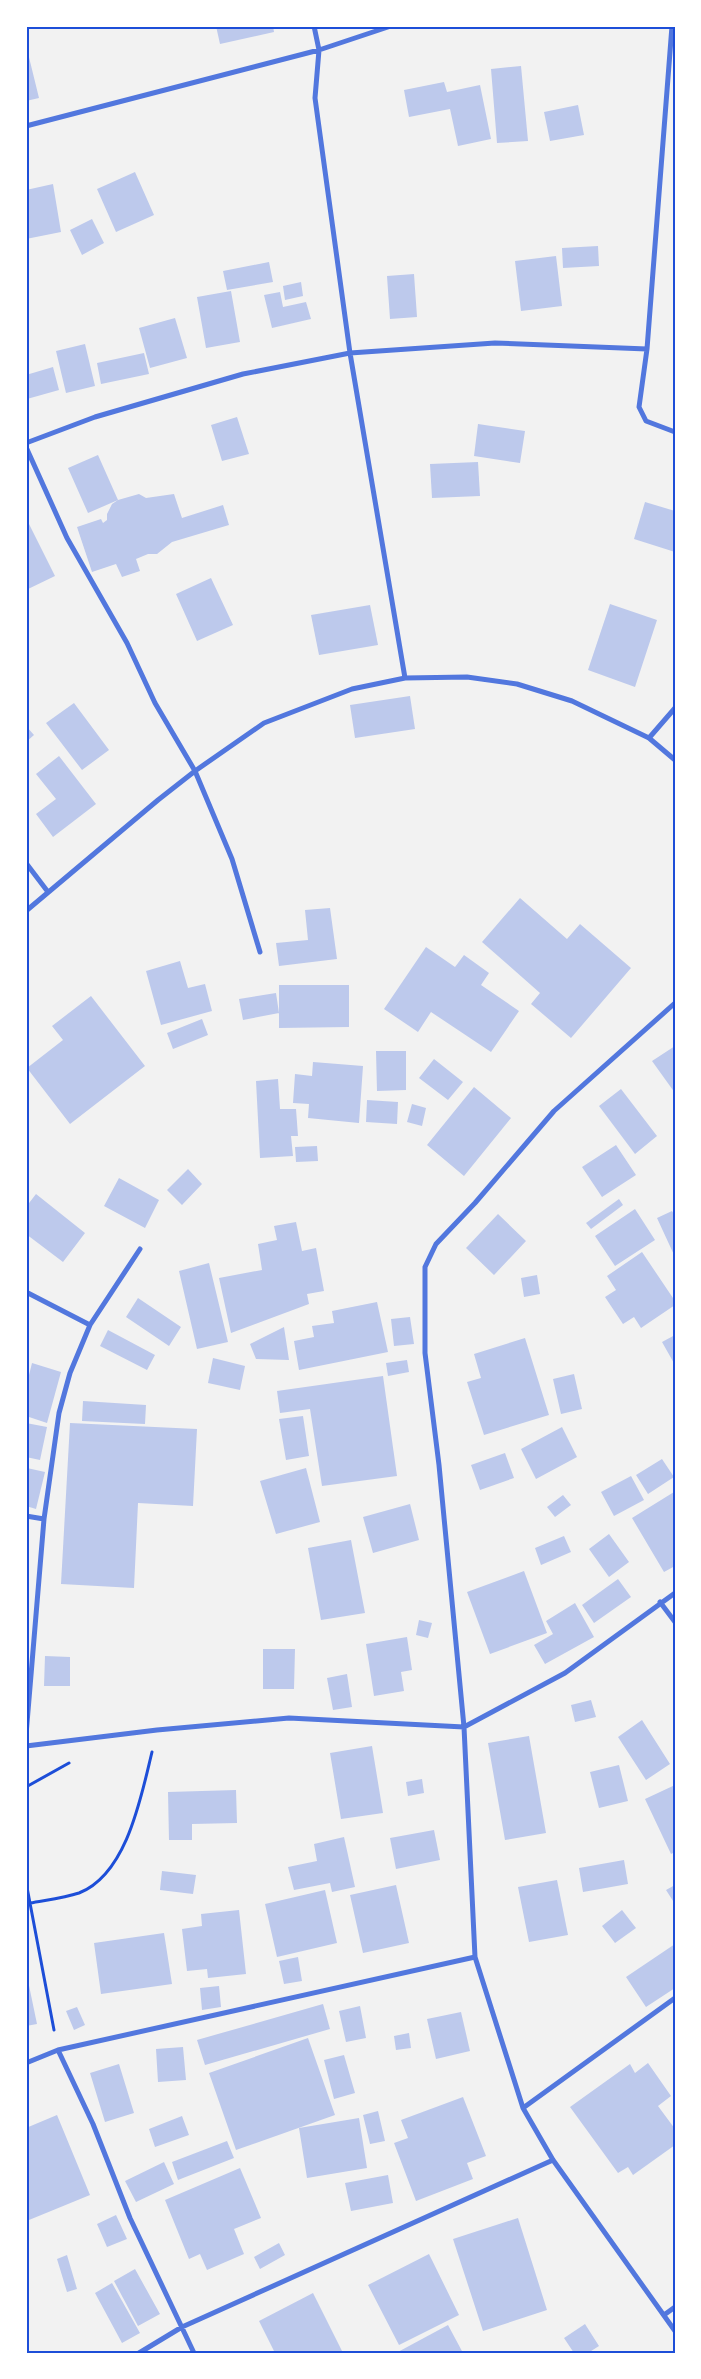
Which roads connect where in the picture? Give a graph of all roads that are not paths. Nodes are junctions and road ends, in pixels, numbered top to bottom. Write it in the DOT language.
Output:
graph roads {
  1 [pos="314,26"];
  2 [pos="391,26"];
  3 [pos="672,26"];
  4 [pos="319,50"];
  5 [pos="26,126"];
  6 [pos="647,349"];
  7 [pos="350,353"];
  8 [pos="675,432"];
  9 [pos="26,445"];
  10 [pos="405,678"];
  11 [pos="675,708"];
  12 [pos="648,738"];
  13 [pos="675,760"];
  14 [pos="194,772"];
  15 [pos="26,863"];
  16 [pos="48,892"];
  17 [pos="26,911"];
  18 [pos="260,952"];
  19 [pos="675,1003"];
  20 [pos="140,1250"];
  21 [pos="26,1292"];
  22 [pos="90,1325"];
  23 [pos="26,1516"];
  24 [pos="44,1519"];
  25 [pos="675,1593"];
  26 [pos="660,1602"];
  27 [pos="675,1622"];
  28 [pos="464,1727"];
  29 [pos="26,1735"];
  30 [pos="26,1746"];
  31 [pos="475,1957"];
  32 [pos="675,1998"];
  33 [pos="58,2050"];
  34 [pos="26,2063"];
  35 [pos="523,2108"];
  36 [pos="553,2160"];
  37 [pos="675,2307"];
  38 [pos="664,2315"];
  39 [pos="182,2326"];
  40 [pos="675,2331"];
  41 [pos="139,2353"];
  42 [pos="194,2353"];
  1 -- 4 [label="street"];
  2 -- 4 [label="street"];
  3 -- 6 [label="street"];
  4 -- 5 [label="street"];
  4 -- 7 [label="street"];
  6 -- 7 [label="street"];
  6 -- 8 [label="street"];
  7 -- 9 [label="street"];
  7 -- 10 [label="street"];
  9 -- 14 [label="street"];
  10 -- 12 [label="street"];
  10 -- 14 [label="street"];
  11 -- 12 [label="street"];
  12 -- 13 [label="street"];
  14 -- 16 [label="street"];
  14 -- 18 [label="street"];
  15 -- 16 [label="street"];
  16 -- 17 [label="street"];
  19 -- 28 [label="street"];
  20 -- 22 [label="street"];
  21 -- 22 [label="street"];
  22 -- 24 [label="street"];
  23 -- 24 [label="street"];
  24 -- 29 [label="street"];
  25 -- 26 [label="street"];
  26 -- 27 [label="street"];
  26 -- 28 [label="street"];
  28 -- 30 [label="street"];
  28 -- 31 [label="street"];
  31 -- 33 [label="street"];
  31 -- 35 [label="street"];
  32 -- 35 [label="street"];
  33 -- 34 [label="street"];
  33 -- 39 [label="street"];
  35 -- 36 [label="street"];
  36 -- 38 [label="street"];
  36 -- 39 [label="street"];
  37 -- 38 [label="street"];
  38 -- 40 [label="street"];
  39 -- 41 [label="street"];
  39 -- 42 [label="street"];
}
